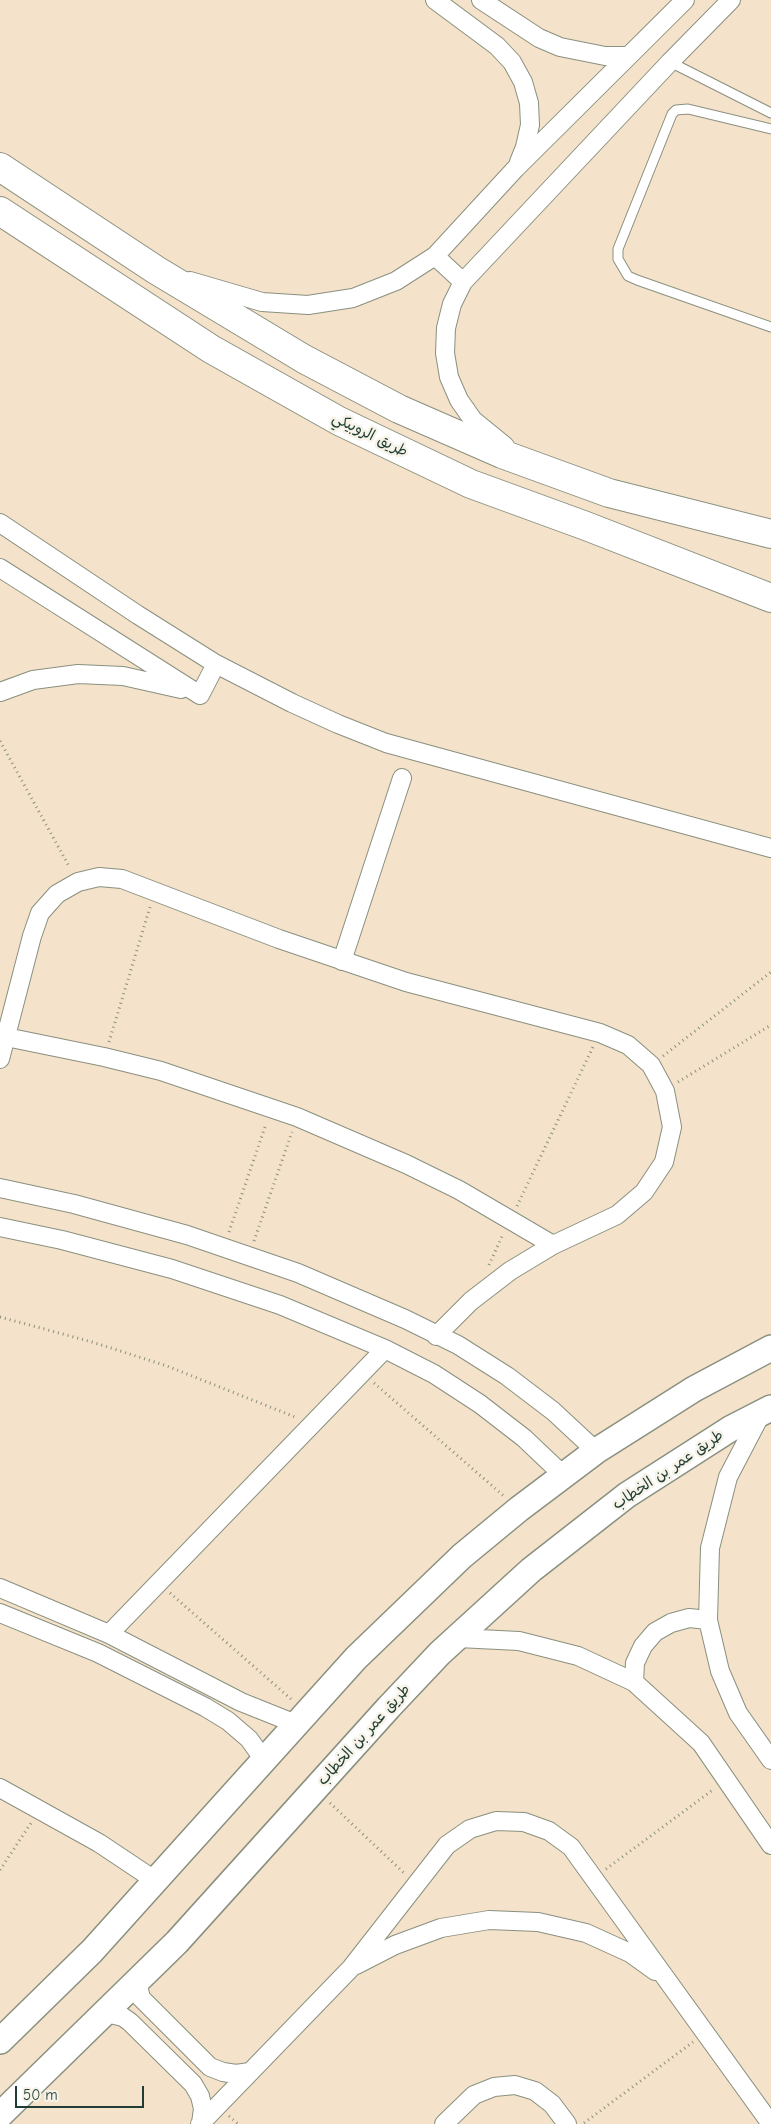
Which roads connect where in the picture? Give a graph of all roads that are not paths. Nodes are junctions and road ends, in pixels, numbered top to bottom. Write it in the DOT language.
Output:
graph roads {
  1 [pos="435,0"];
  2 [pos="482,0"];
  3 [pos="685,0"];
  4 [pos="731,0"];
  5 [pos="628,56"];
  6 [pos="670,62"];
  7 [pos="771,113"];
  8 [pos="771,129"];
  9 [pos="0,168"];
  10 [pos="516,168"];
  11 [pos="0,211"];
  12 [pos="435,256"];
  13 [pos="156,270"];
  14 [pos="463,282"];
  15 [pos="771,327"];
  16 [pos="534,467"];
  17 [pos="0,524"];
  18 [pos="771,534"];
  19 [pos="0,568"];
  20 [pos="771,598"];
  21 [pos="216,664"];
  22 [pos="0,692"];
  23 [pos="200,695"];
  24 [pos="402,778"];
  25 [pos="771,848"];
  26 [pos="342,961"];
  27 [pos="6,1036"];
  28 [pos="0,1059"];
  29 [pos="0,1188"];
  30 [pos="0,1227"];
  31 [pos="553,1245"];
  32 [pos="436,1336"];
  33 [pos="771,1348"];
  34 [pos="385,1349"];
  35 [pos="766,1410"];
  36 [pos="596,1451"];
  37 [pos="563,1475"];
  38 [pos="0,1588"];
  39 [pos="0,1613"];
  40 [pos="708,1620"];
  41 [pos="109,1634"];
  42 [pos="458,1638"];
  43 [pos="634,1682"];
  44 [pos="301,1719"];
  45 [pos="264,1760"];
  46 [pos="771,1760"];
  47 [pos="0,1788"];
  48 [pos="771,1845"];
  49 [pos="156,1881"];
  50 [pos="352,1968"];
  51 [pos="137,1982"];
  52 [pos="670,1982"];
  53 [pos="106,2013"];
  54 [pos="0,2041"];
  55 [pos="250,2072"];
  56 [pos="771,2095"];
  57 [pos="751,2096"];
  58 [pos="0,2115"];
  59 [pos="200,2123"];
  60 [pos="444,2124"];
  61 [pos="567,2124"];
  62 [pos="771,2124"];
  1 -- 10 [label="street"];
  2 -- 5 [label="street"];
  3 -- 5 [label="street"];
  4 -- 6 [label="street"];
  5 -- 10 [label="street"];
  6 -- 7 [label="lane"];
  6 -- 14 [label="street"];
  8 -- 15 [label="lane"];
  9 -- 13 [label="main road"];
  10 -- 12 [label="street"];
  11 -- 20 [label="main road, طريق الروبيكي"];
  12 -- 13 [label="street"];
  12 -- 14 [label="street"];
  13 -- 16 [label="main road"];
  14 -- 16 [label="street"];
  16 -- 18 [label="main road"];
  17 -- 21 [label="street"];
  19 -- 23 [label="street"];
  21 -- 23 [label="street"];
  21 -- 25 [label="street"];
  22 -- 23 [label="street"];
  24 -- 26 [label="street"];
  26 -- 27 [label="street"];
  26 -- 31 [label="street"];
  27 -- 28 [label="street"];
  27 -- 31 [label="street"];
  29 -- 32 [label="street"];
  30 -- 34 [label="street"];
  31 -- 32 [label="street"];
  32 -- 36 [label="street"];
  33 -- 36 [label="street"];
  34 -- 37 [label="street"];
  34 -- 41 [label="street"];
  35 -- 40 [label="street"];
  35 -- 42 [label="street, طريق عمر بن الخطاب"];
  36 -- 37 [label="street"];
  37 -- 44 [label="street"];
  38 -- 41 [label="street"];
  39 -- 45 [label="street"];
  40 -- 43 [label="street"];
  40 -- 46 [label="street"];
  41 -- 44 [label="street"];
  42 -- 43 [label="street"];
  42 -- 51 [label="street, طريق عمر بن الخطاب"];
  43 -- 48 [label="street"];
  44 -- 45 [label="street"];
  45 -- 49 [label="street"];
  47 -- 49 [label="street"];
  49 -- 54 [label="street"];
  50 -- 52 [label="street"];
  50 -- 52 [label="street"];
  50 -- 55 [label="street"];
  51 -- 53 [label="street, طريق عمر بن الخطاب"];
  51 -- 55 [label="street"];
  52 -- 57 [label="street"];
  53 -- 58 [label="street, طريق عمر بن الخطاب"];
  53 -- 59 [label="street"];
  55 -- 59 [label="street"];
  56 -- 57 [label="street"];
  57 -- 62 [label="street"];
  60 -- 61 [label="street"];
}
